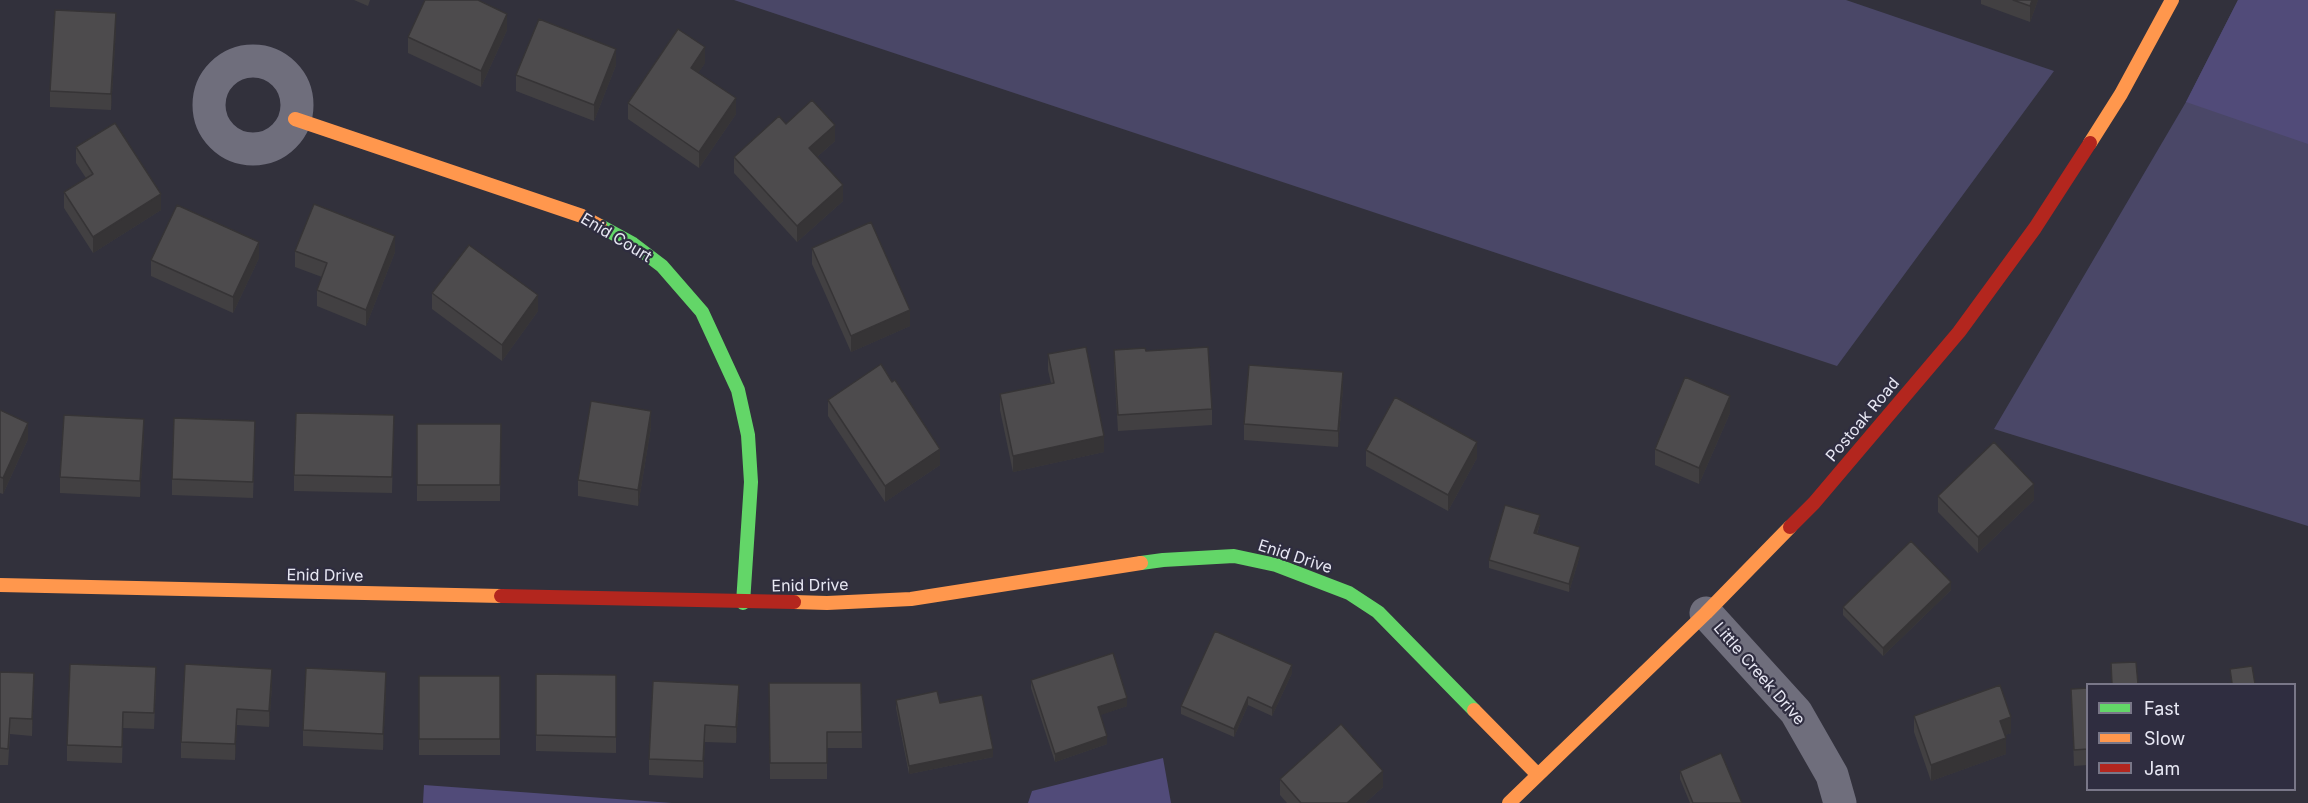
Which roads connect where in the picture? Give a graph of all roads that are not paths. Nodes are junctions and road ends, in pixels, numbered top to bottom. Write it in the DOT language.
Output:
graph roads {
  1 [pos="2172,0"];
  2 [pos="295,118"];
  3 [pos="0,585"];
  4 [pos="743,603"];
  5 [pos="1706,613"];
  6 [pos="1537,774"];
  7 [pos="1509,803"];
  8 [pos="1840,803"];
  1 -- 5 [label="street, Postoak Road"];
  2 -- 4 [label="street, Enid Court"];
  3 -- 4 [label="street, Enid Drive"];
  4 -- 6 [label="street, Enid Drive"];
  5 -- 6 [label="street, Postoak Road"];
  5 -- 8 [label="street, Little Creek Drive"];
  6 -- 7 [label="street, Postoak Road"];
}
